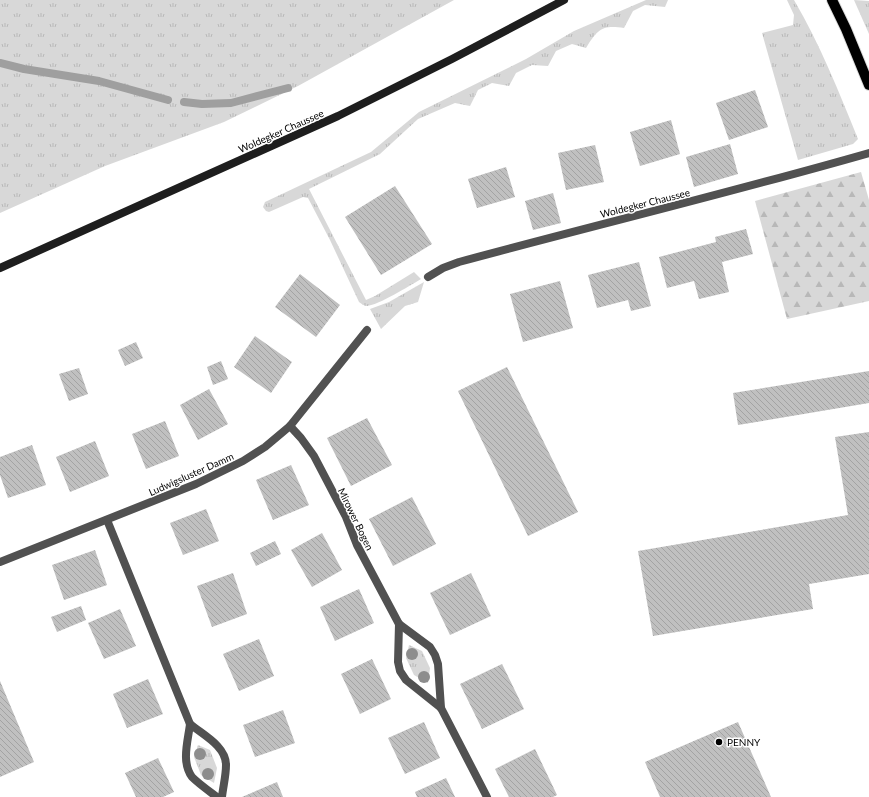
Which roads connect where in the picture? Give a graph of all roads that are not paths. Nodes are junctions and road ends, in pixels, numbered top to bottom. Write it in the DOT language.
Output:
graph roads {
  1 [pos="564,0"];
  2 [pos="832,0"];
  3 [pos="869,85"];
  4 [pos="869,153"];
  5 [pos="0,268"];
  6 [pos="428,277"];
  7 [pos="366,330"];
  8 [pos="290,426"];
  9 [pos="107,520"];
  10 [pos="0,562"];
  11 [pos="399,624"];
  12 [pos="441,708"];
  13 [pos="190,724"];
  14 [pos="217,797"];
  15 [pos="222,797"];
  16 [pos="487,797"];
  1 -- 5 [label="main road, Woldegker Chaussee"];
  2 -- 3 [label="main road"];
  4 -- 6 [label="street, Woldegker Chaussee"];
  7 -- 8 [label="street, Ludwigsluster Damm"];
  8 -- 9 [label="street, Ludwigsluster Damm"];
  8 -- 11 [label="street, Mirower Bogen"];
  9 -- 10 [label="street, Ludwigsluster Damm"];
  9 -- 13 [label="street"];
  11 -- 12 [label="street, Mirower Bogen"];
  11 -- 12 [label="street, Mirower Bogen"];
  12 -- 16 [label="street, Mirower Bogen"];
  13 -- 14 [label="street"];
  13 -- 15 [label="street"];
}
